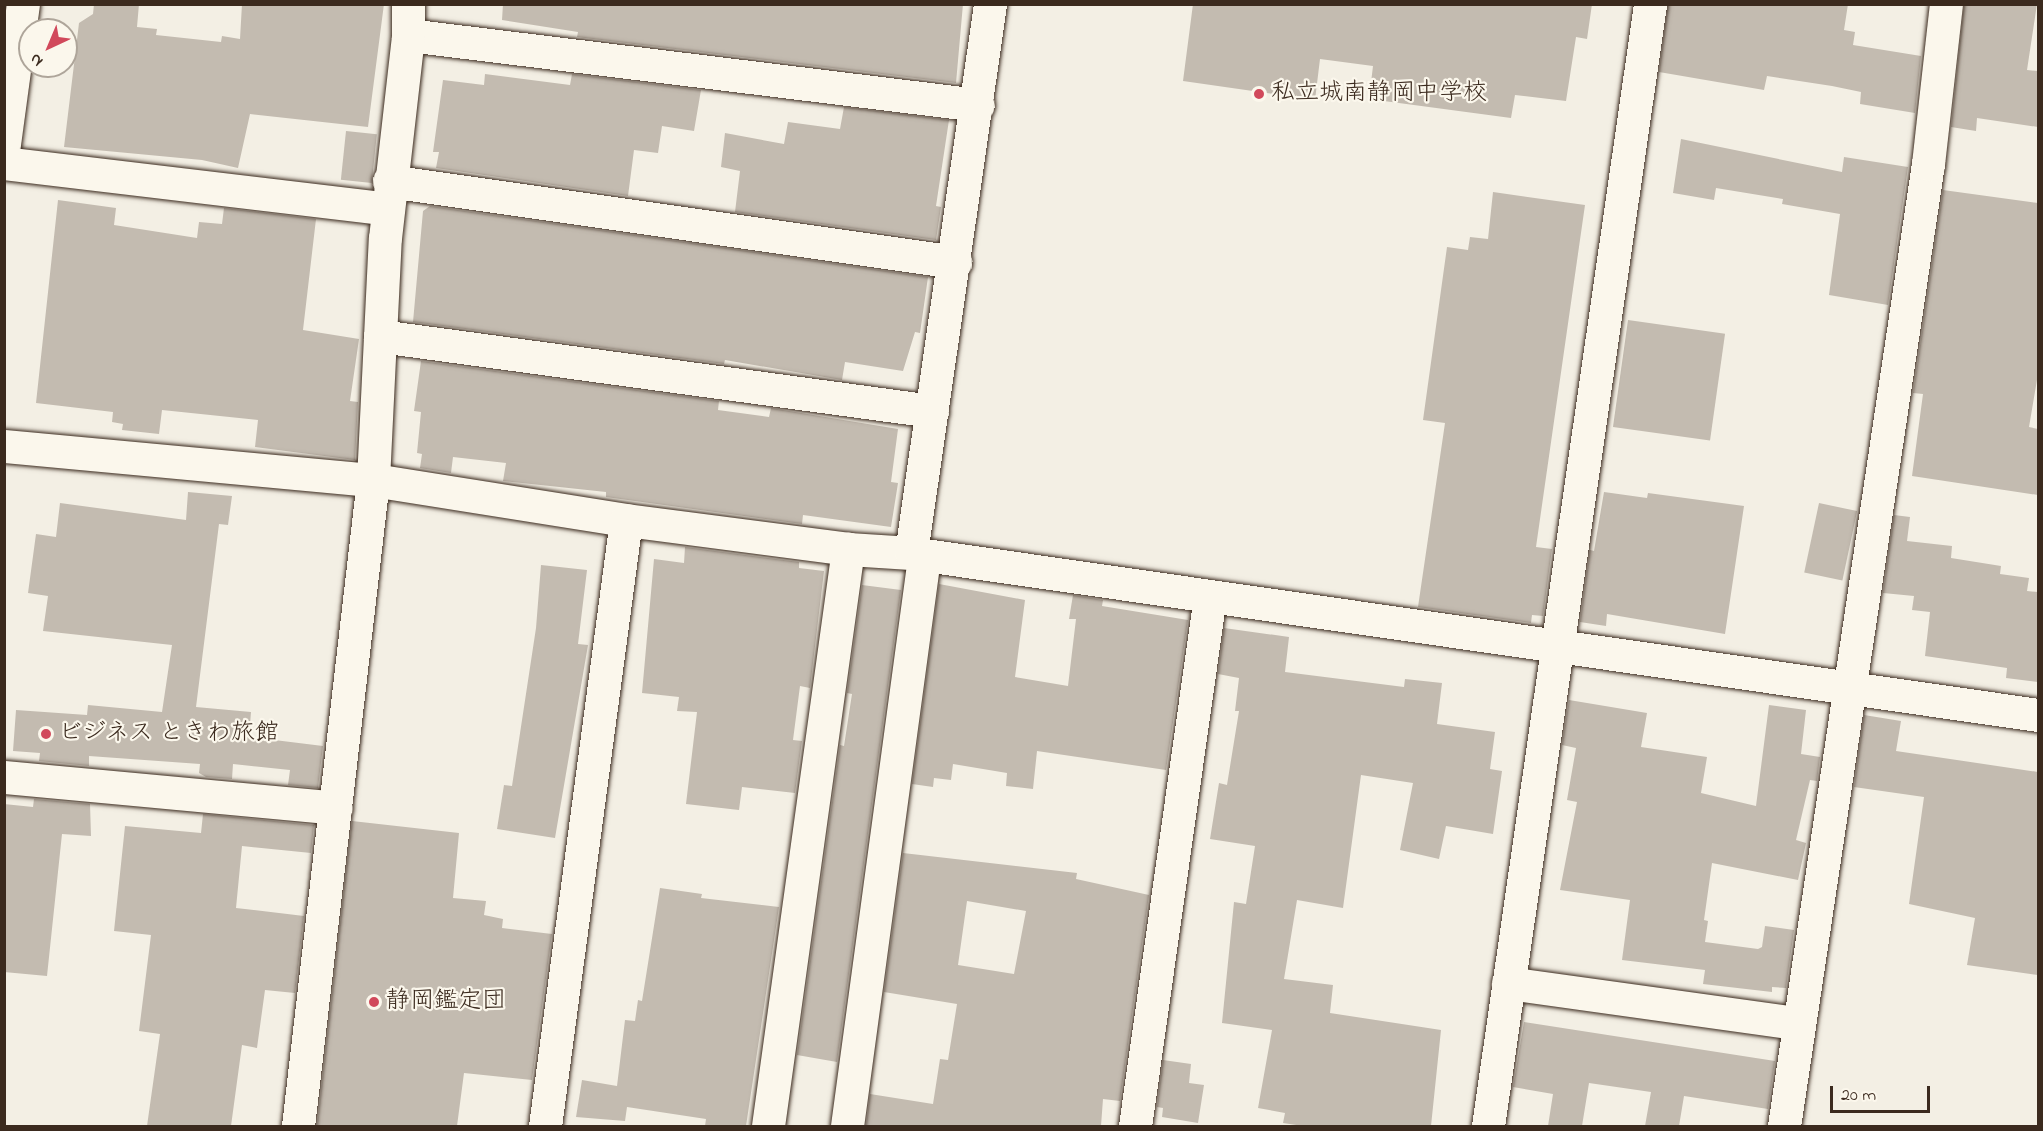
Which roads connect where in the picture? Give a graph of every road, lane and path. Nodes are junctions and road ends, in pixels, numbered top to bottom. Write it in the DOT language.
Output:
graph roads {
  1 [pos="23,4"];
  2 [pos="990,4"];
  3 [pos="1650,4"];
  4 [pos="1946,4"];
  5 [pos="408,20"];
  6 [pos="978,105"];
  7 [pos="4,144"];
  8 [pos="4,163"];
  9 [pos="388,195"];
  10 [pos="955,262"];
  11 [pos="380,336"];
  12 [pos="932,411"];
  13 [pos="4,446"];
  14 [pos="373,480"];
  15 [pos="626,519"];
  16 [pos="848,549"];
  17 [pos="917,555"];
  18 [pos="1210,596"];
  19 [pos="1555,644"];
  20 [pos="1847,684"];
  21 [pos="2038,715"];
  22 [pos="4,777"];
  23 [pos="336,808"];
  24 [pos="1508,983"];
  25 [pos="1798,1023"];
  26 [pos="298,1126"];
  27 [pos="545,1126"];
  28 [pos="768,1126"];
  29 [pos="847,1126"];
  30 [pos="1135,1126"];
  31 [pos="1488,1126"];
  32 [pos="1784,1126"];
  1 -- 7 [label="street"];
  2 -- 6 [label="street"];
  3 -- 19 [label="street"];
  4 -- 20 [label="street"];
  5 -- 6 [label="street"];
  5 -- 9 [label="street"];
  6 -- 10 [label="street"];
  8 -- 9 [label="street"];
  9 -- 10 [label="street"];
  9 -- 11 [label="street"];
  10 -- 12 [label="street"];
  11 -- 12 [label="street"];
  11 -- 14 [label="street"];
  12 -- 17 [label="street"];
  13 -- 14 [label="street"];
  14 -- 15 [label="street"];
  14 -- 23 [label="street"];
  15 -- 16 [label="street"];
  15 -- 27 [label="street"];
  16 -- 17 [label="street"];
  16 -- 28 [label="street"];
  17 -- 18 [label="street"];
  17 -- 29 [label="street"];
  18 -- 19 [label="street"];
  18 -- 30 [label="street"];
  19 -- 20 [label="street"];
  19 -- 24 [label="street"];
  20 -- 21 [label="street"];
  20 -- 25 [label="street"];
  22 -- 23 [label="street"];
  23 -- 26 [label="street"];
  24 -- 25 [label="street"];
  24 -- 31 [label="street"];
  25 -- 32 [label="street"];
}
